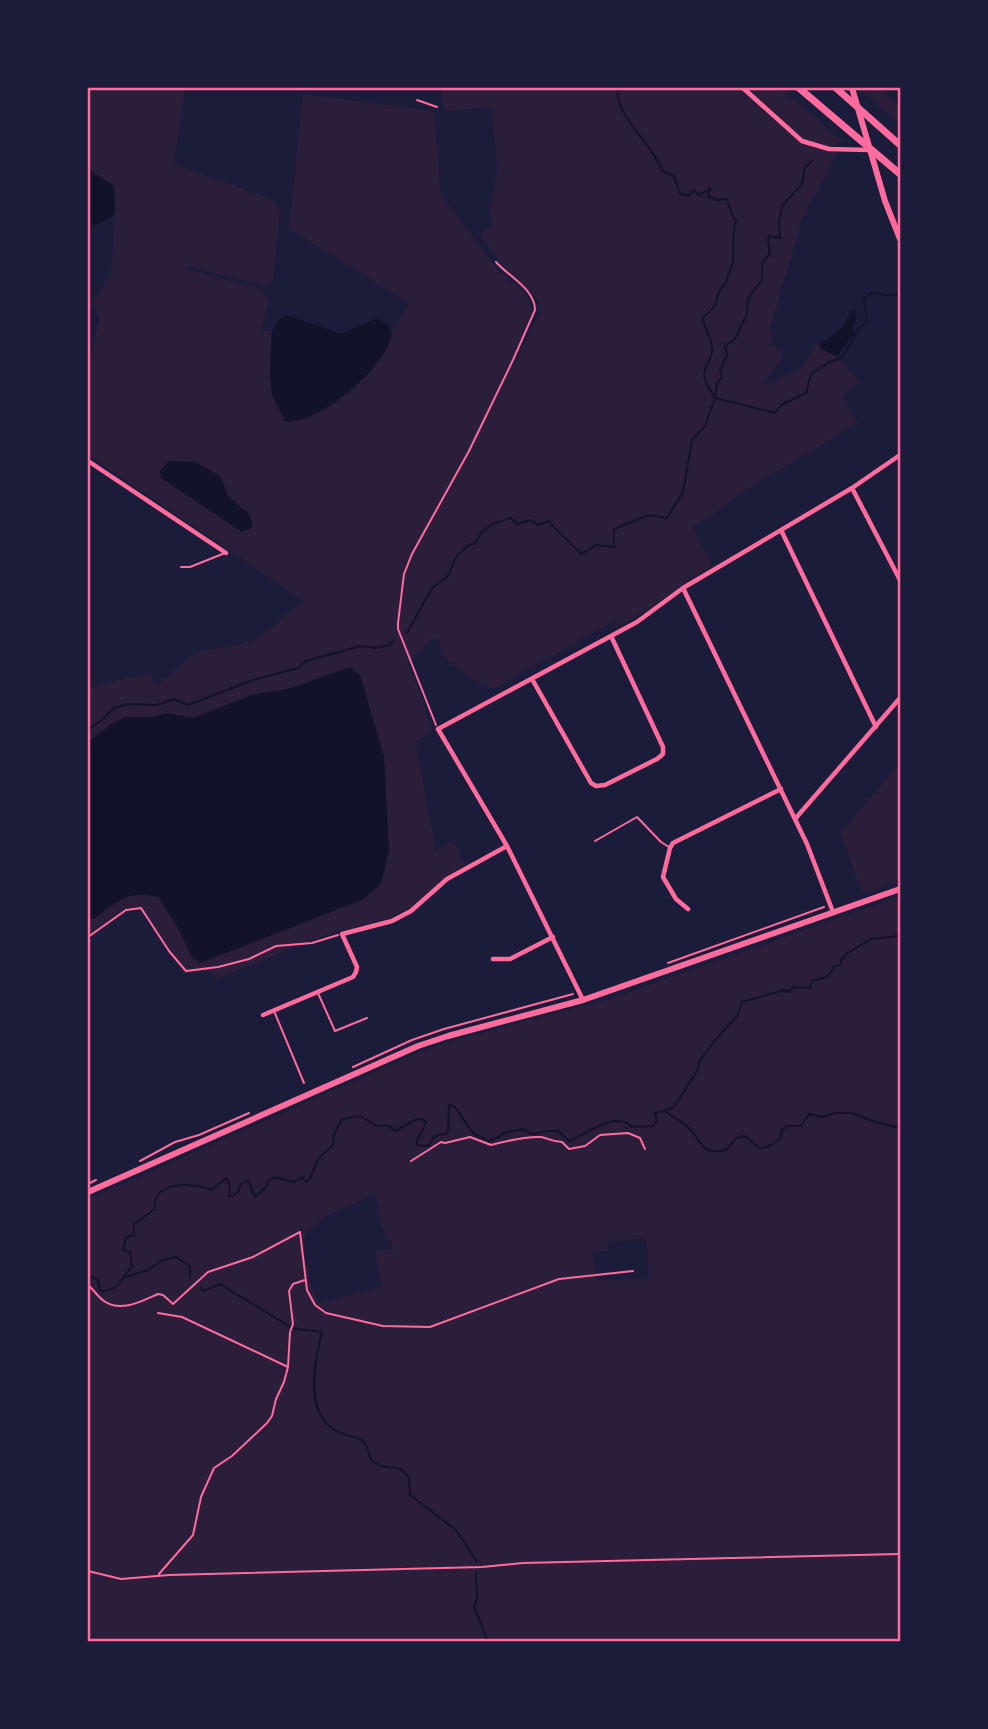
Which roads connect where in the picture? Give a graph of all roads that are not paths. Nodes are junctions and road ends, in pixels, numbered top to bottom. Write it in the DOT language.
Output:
graph roads {
  1 [pos="743,88"];
  2 [pos="799,88"];
  3 [pos="836,88"];
  4 [pos="852,88"];
  5 [pos="417,100"];
  6 [pos="437,107"];
  7 [pos="901,145"];
  8 [pos="869,150"];
  9 [pos="899,173"];
  10 [pos="901,240"];
  11 [pos="901,455"];
  12 [pos="88,460"];
  13 [pos="852,488"];
  14 [pos="781,530"];
  15 [pos="226,553"];
  16 [pos="181,567"];
  17 [pos="901,580"];
  18 [pos="683,588"];
  19 [pos="611,636"];
  20 [pos="532,679"];
  21 [pos="901,698"];
  22 [pos="876,727"];
  23 [pos="781,789"];
  24 [pos="795,820"];
  25 [pos="595,841"];
  26 [pos="507,846"];
  27 [pos="670,848"];
  28 [pos="901,889"];
  29 [pos="688,909"];
  30 [pos="831,909"];
  31 [pos="553,937"];
  32 [pos="493,959"];
  33 [pos="318,992"];
  34 [pos="582,997"];
  35 [pos="273,1010"];
  36 [pos="263,1015"];
  37 [pos="367,1018"];
  38 [pos="304,1083"];
  39 [pos="88,1192"];
  1 -- 8 [label="street"];
  2 -- 9 [label="highway"];
  3 -- 7 [label="highway"];
  4 -- 8 [label="main road"];
  5 -- 6 [label="lane"];
  8 -- 10 [label="main road"];
  11 -- 13 [label="street"];
  12 -- 15 [label="street"];
  13 -- 14 [label="street"];
  13 -- 17 [label="street"];
  14 -- 18 [label="street"];
  14 -- 22 [label="street"];
  15 -- 16 [label="lane"];
  18 -- 19 [label="street"];
  18 -- 23 [label="street"];
  19 -- 20 [label="street"];
  19 -- 20 [label="street"];
  20 -- 26 [label="street"];
  21 -- 22 [label="street"];
  22 -- 24 [label="street"];
  23 -- 24 [label="street"];
  23 -- 27 [label="street"];
  24 -- 30 [label="street"];
  25 -- 27 [label="lane"];
  26 -- 31 [label="street"];
  26 -- 33 [label="street"];
  27 -- 29 [label="street"];
  28 -- 30 [label="main road"];
  30 -- 34 [label="main road"];
  31 -- 32 [label="street"];
  31 -- 34 [label="street"];
  33 -- 35 [label="street"];
  33 -- 37 [label="lane"];
  34 -- 39 [label="main road"];
  35 -- 36 [label="street"];
  35 -- 38 [label="lane"];
}
